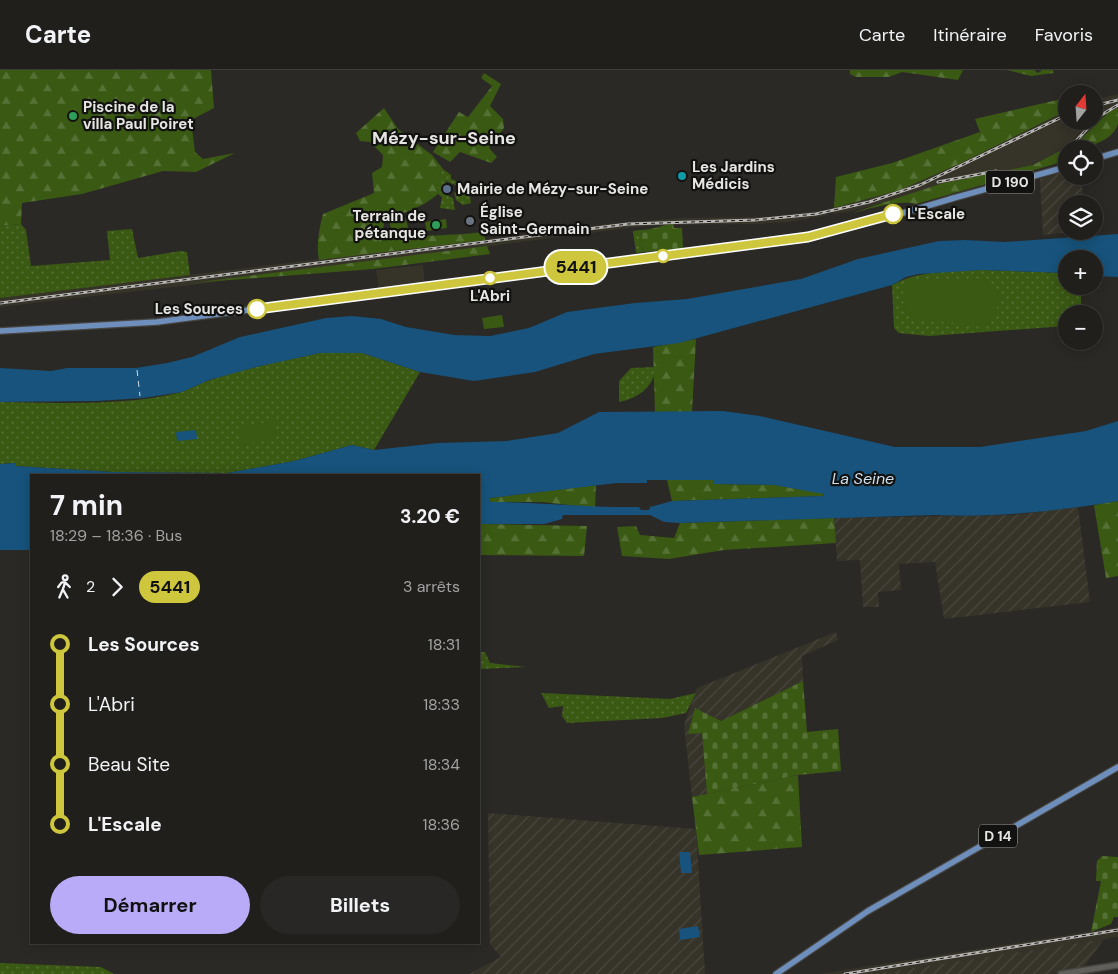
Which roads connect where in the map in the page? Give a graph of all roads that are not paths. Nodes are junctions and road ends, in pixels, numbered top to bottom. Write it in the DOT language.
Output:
graph roads {
  1 [pos="1118,152"];
  2 [pos="1103,156"];
  3 [pos="1058,169"];
  4 [pos="0,332"];
  5 [pos="1118,767"];
  6 [pos="1118,965"];
  7 [pos="776,974"];
  8 [pos="1061,974"];
  1 -- 2 [label="main road"];
  3 -- 4 [label="main road, D 190"];
  5 -- 7 [label="main road, D 14"];
  6 -- 8 [label="main road"];
}
